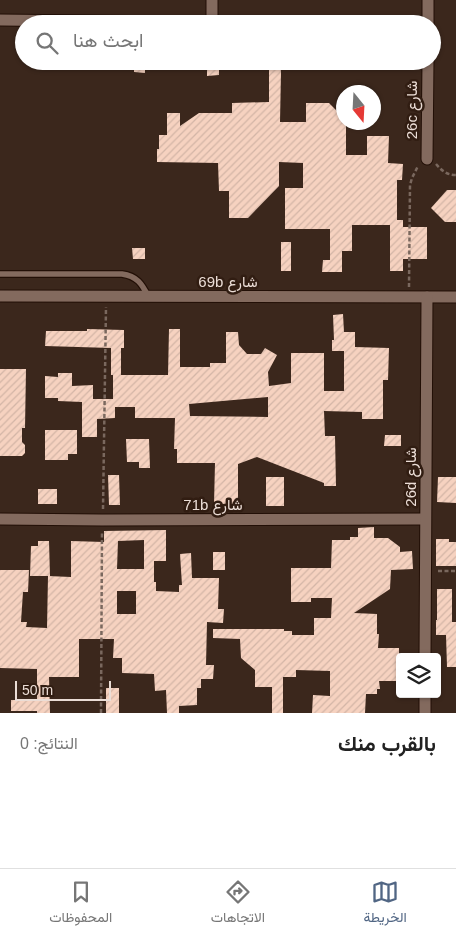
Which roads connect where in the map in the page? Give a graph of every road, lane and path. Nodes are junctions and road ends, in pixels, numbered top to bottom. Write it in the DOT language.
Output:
graph roads {
  1 [pos="212,0"];
  2 [pos="428,0"];
  3 [pos="212,15"];
  4 [pos="428,15"];
  5 [pos="0,20"];
  6 [pos="15,20"];
  7 [pos="428,70"];
  8 [pos="427,155"];
  9 [pos="456,175"];
  10 [pos="0,274"];
  11 [pos="0,296"];
  12 [pos="148,296"];
  13 [pos="106,297"];
  14 [pos="409,297"];
  15 [pos="427,297"];
  16 [pos="456,297"];
  17 [pos="0,519"];
  18 [pos="425,519"];
  19 [pos="102,520"];
  20 [pos="425,571"];
  21 [pos="456,571"];
  22 [pos="425,653"];
  23 [pos="425,698"];
  24 [pos="101,713"];
  25 [pos="425,713"];
  1 -- 3 [label="street"];
  2 -- 4 [label="street"];
  5 -- 6 [label="street"];
  7 -- 8 [label="street, 26c شارع"];
  8 -- 9 [label="path"];
  8 -- 14 [label="path"];
  10 -- 12 [label="lane"];
  11 -- 13 [label="street, 69b شارع"];
  12 -- 13 [label="street, 69b شارع"];
  12 -- 14 [label="street, 69b شارع"];
  13 -- 19 [label="path"];
  14 -- 15 [label="street, 69b شارع"];
  15 -- 16 [label="street, 69b شارع"];
  15 -- 18 [label="street, 26d شارع"];
  17 -- 19 [label="street, 71b شارع"];
  18 -- 19 [label="street, 71b شارع"];
  18 -- 20 [label="street, 26d شارع"];
  19 -- 24 [label="path"];
  20 -- 21 [label="path"];
  20 -- 22 [label="street, 26d شارع"];
  23 -- 25 [label="street"];
}
